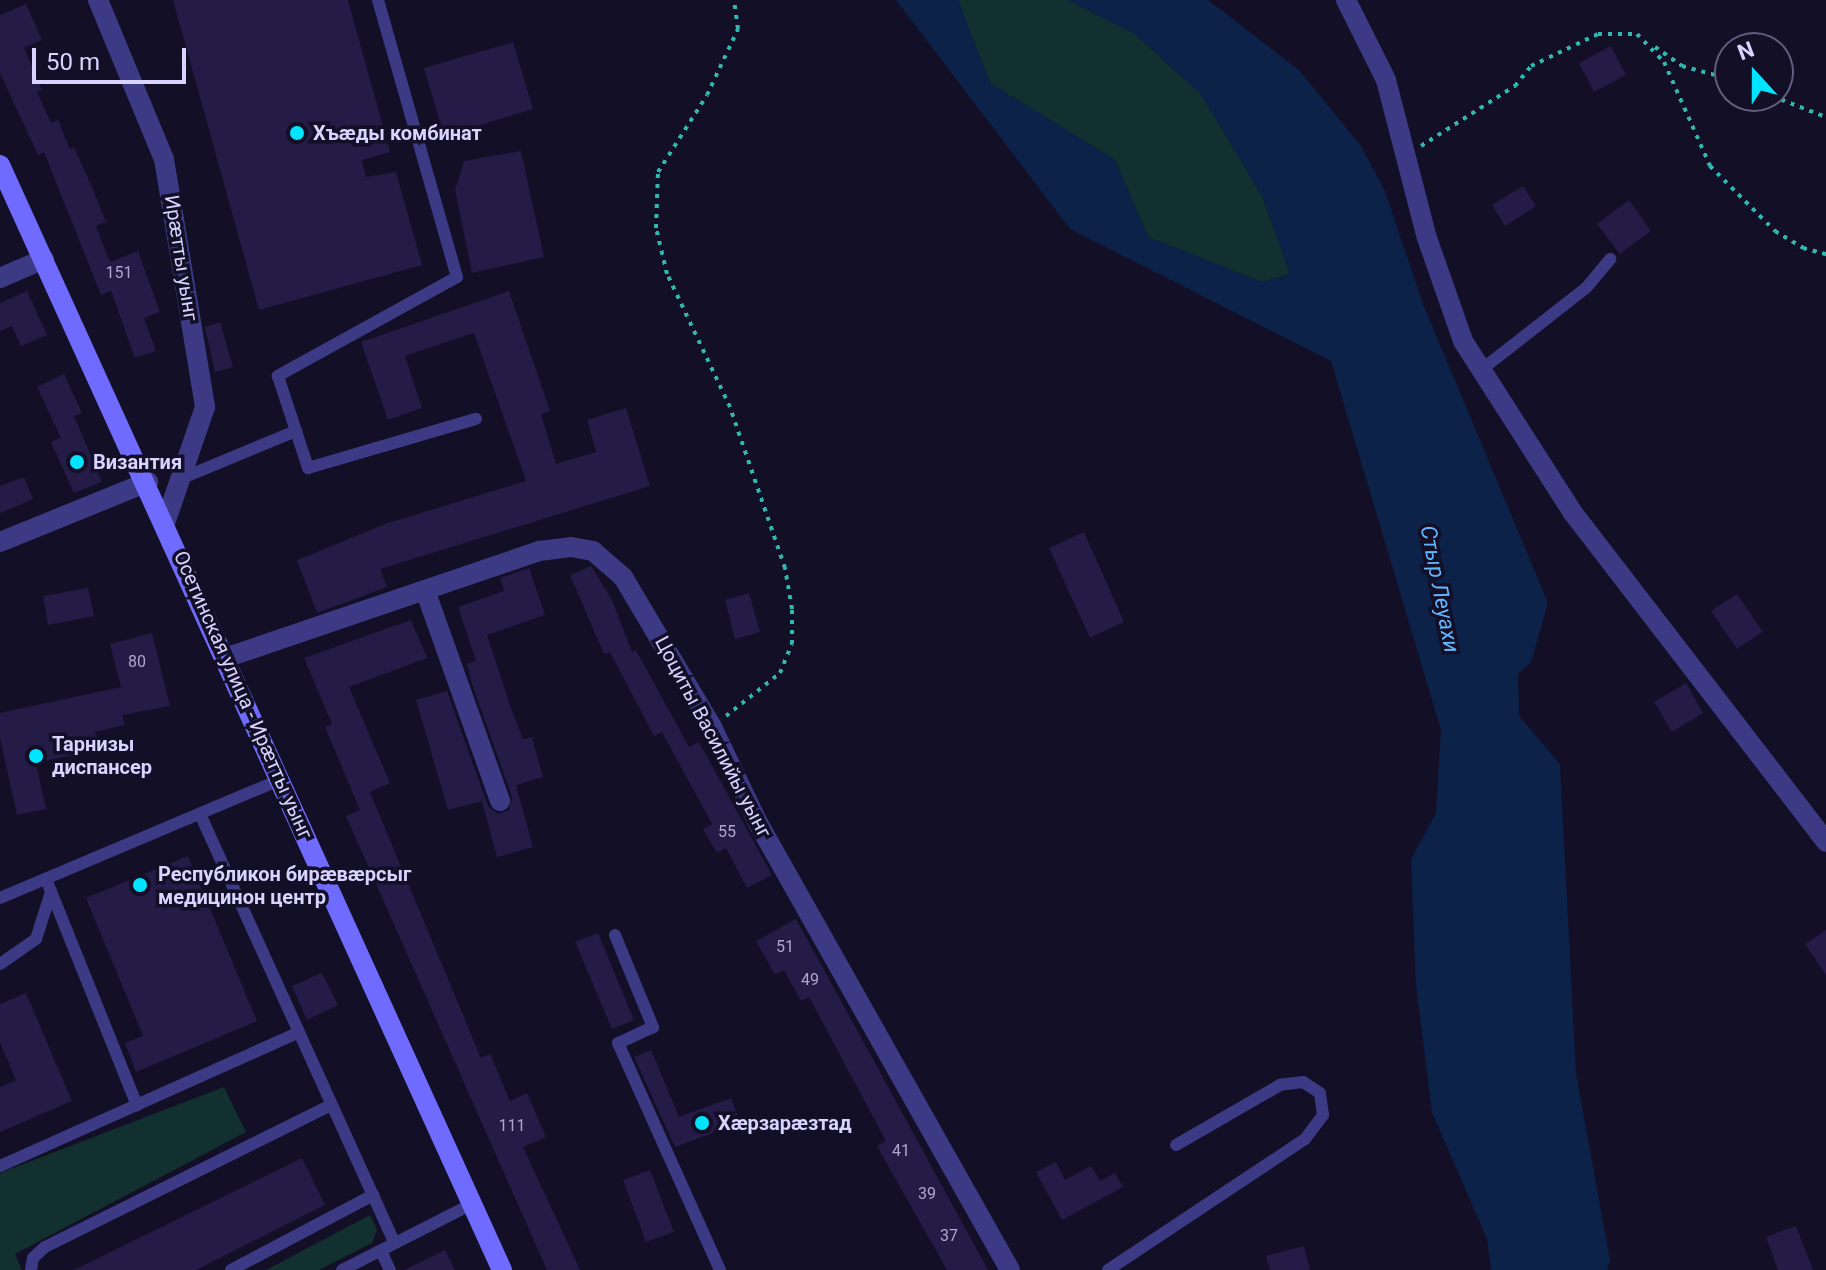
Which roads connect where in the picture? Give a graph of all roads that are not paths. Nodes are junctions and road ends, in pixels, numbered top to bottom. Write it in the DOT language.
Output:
graph roads {
  1 [pos="98,0"];
  2 [pos="378,0"];
  3 [pos="1346,0"];
  4 [pos="0,165"];
  5 [pos="44,259"];
  6 [pos="1610,259"];
  7 [pos="0,278"];
  8 [pos="1481,370"];
  9 [pos="476,419"];
  10 [pos="296,431"];
  11 [pos="180,479"];
  12 [pos="148,482"];
  13 [pos="165,523"];
  14 [pos="0,542"];
  15 [pos="425,590"];
  16 [pos="225,658"];
  17 [pos="280,780"];
  18 [pos="500,801"];
  19 [pos="200,814"];
  20 [pos="1826,842"];
  21 [pos="48,886"];
  22 [pos="0,898"];
  23 [pos="615,935"];
  24 [pos="0,964"];
  25 [pos="298,1033"];
  26 [pos="137,1105"];
  27 [pos="331,1105"];
  28 [pos="1176,1145"];
  29 [pos="0,1166"];
  30 [pos="373,1195"];
  31 [pos="472,1204"];
  32 [pos="395,1243"];
  33 [pos="381,1251"];
  34 [pos="31,1270"];
  35 [pos="231,1270"];
  36 [pos="342,1270"];
  37 [pos="390,1270"];
  38 [pos="502,1270"];
  39 [pos="720,1270"];
  40 [pos="1010,1270"];
  41 [pos="1108,1270"];
  1 -- 11 [label="street, Ирæтты уынг"];
  2 -- 10 [label="lane"];
  3 -- 8 [label="street"];
  4 -- 5 [label="street, Осетинская улица - Ирæтты уынг"];
  5 -- 7 [label="street"];
  5 -- 12 [label="street, Осетинская улица - Ирæтты уынг"];
  6 -- 8 [label="lane"];
  8 -- 20 [label="street"];
  9 -- 10 [label="lane"];
  10 -- 11 [label="lane"];
  11 -- 13 [label="street, Ирæтты уынг"];
  12 -- 13 [label="street, Осетинская улица - Ирæтты уынг"];
  12 -- 14 [label="street"];
  13 -- 16 [label="street, Осетинская улица - Ирæтты уынг"];
  15 -- 16 [label="street, Цоциты Василийы уынг"];
  15 -- 18 [label="street"];
  15 -- 40 [label="street, Цоциты Василийы уынг"];
  16 -- 17 [label="street, Осетинская улица - Ирæтты уынг"];
  17 -- 19 [label="lane"];
  17 -- 31 [label="street, Осетинская улица - Ирæтты уынг"];
  19 -- 21 [label="lane"];
  19 -- 25 [label="lane"];
  21 -- 22 [label="lane"];
  21 -- 24 [label="lane"];
  21 -- 26 [label="lane"];
  23 -- 39 [label="lane"];
  25 -- 26 [label="lane"];
  25 -- 27 [label="lane"];
  26 -- 29 [label="lane"];
  27 -- 30 [label="lane"];
  27 -- 34 [label="lane"];
  28 -- 41 [label="lane"];
  30 -- 32 [label="lane"];
  30 -- 35 [label="lane"];
  31 -- 32 [label="lane"];
  31 -- 38 [label="street, Осетинская улица - Ирæтты уынг"];
  32 -- 33 [label="lane"];
  33 -- 36 [label="lane"];
  33 -- 37 [label="lane"];
}
